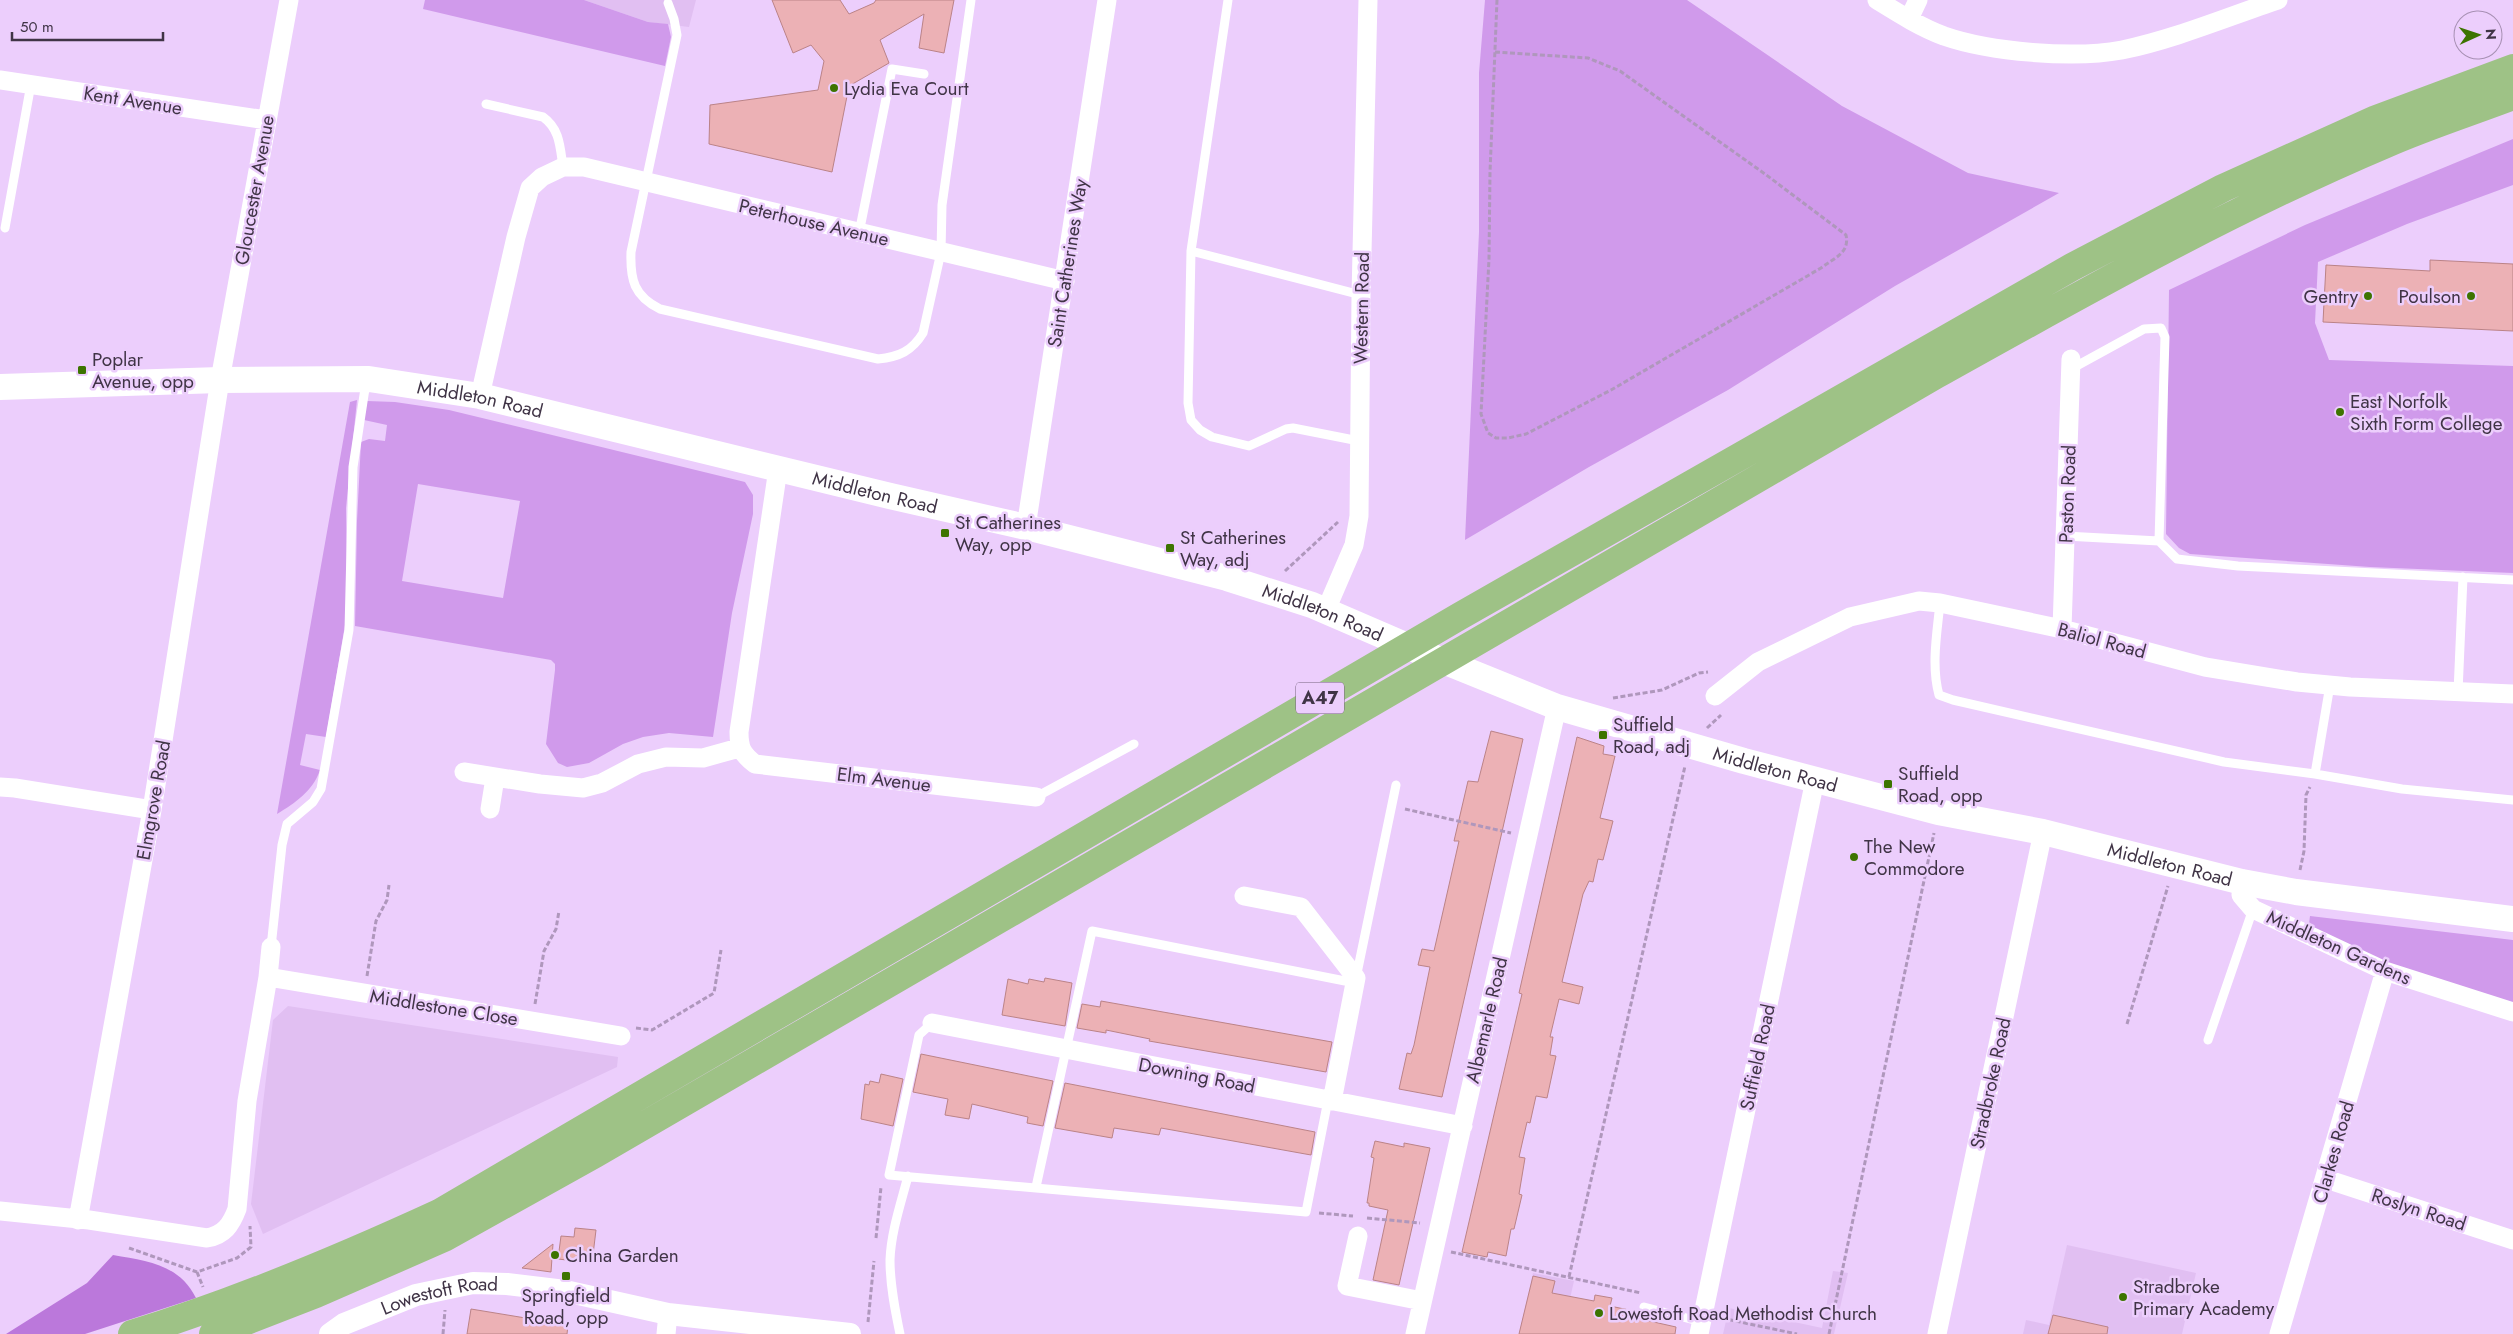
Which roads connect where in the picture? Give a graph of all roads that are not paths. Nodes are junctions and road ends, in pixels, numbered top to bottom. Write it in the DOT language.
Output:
graph roads {
  1 [pos="289,0"];
  2 [pos="972,0"];
  3 [pos="1107,0"];
  4 [pos="1228,0"];
  5 [pos="1368,0"];
  6 [pos="1877,0"];
  7 [pos="1918,0"];
  8 [pos="2278,0"];
  9 [pos="668,3"];
  10 [pos="1909,19"];
  11 [pos="2513,68"];
  12 [pos="924,74"];
  13 [pos="0,80"];
  14 [pos="30,84"];
  15 [pos="2513,96"];
  16 [pos="486,104"];
  17 [pos="266,120"];
  18 [pos="563,167"];
  19 [pos="645,183"];
  20 [pos="5,228"];
  21 [pos="859,233"];
  22 [pos="1191,251"];
  23 [pos="941,252"];
  24 [pos="1065,282"];
  25 [pos="1361,295"];
  26 [pos="2071,364"];
  27 [pos="366,379"];
  28 [pos="220,380"];
  29 [pos="0,388"];
  30 [pos="480,396"];
  31 [pos="1359,441"];
  32 [pos="778,469"];
  33 [pos="1026,527"];
  34 [pos="2066,536"];
  35 [pos="2159,540"];
  36 [pos="2463,577"];
  37 [pos="2513,580"];
  38 [pos="1940,603"];
  39 [pos="1326,610"];
  40 [pos="2062,629"];
  41 [pos="2330,685"];
  42 [pos="2458,692"];
  43 [pos="2513,694"];
  44 [pos="1715,696"];
  45 [pos="1557,707"];
  46 [pos="1134,744"];
  47 [pos="739,748"];
  48 [pos="464,772"];
  49 [pos="2315,774"];
  50 [pos="495,778"];
  51 [pos="1815,780"];
  52 [pos="1396,785"];
  53 [pos="0,787"];
  54 [pos="1036,797"];
  55 [pos="2513,800"];
  56 [pos="490,809"];
  57 [pos="152,810"];
  58 [pos="2043,832"];
  59 [pos="2242,882"];
  60 [pos="1244,896"];
  61 [pos="2253,908"];
  62 [pos="2513,919"];
  63 [pos="271,947"];
  64 [pos="2385,971"];
  65 [pos="268,977"];
  66 [pos="1356,978"];
  67 [pos="2513,1012"];
  68 [pos="932,1024"];
  69 [pos="621,1036"];
  70 [pos="2208,1040"];
  71 [pos="1065,1049"];
  72 [pos="1330,1100"];
  73 [pos="1463,1126"];
  74 [pos="908,1176"];
  75 [pos="2326,1179"];
  76 [pos="1036,1187"];
  77 [pos="0,1211"];
  78 [pos="78,1220"];
  79 [pos="1358,1236"];
  80 [pos="2513,1240"];
  81 [pos="1422,1301"];
  82 [pos="1644,1307"];
  83 [pos="1702,1323"];
  84 [pos="667,1324"];
  85 [pos="132,1334"];
  86 [pos="213,1334"];
  87 [pos="330,1334"];
  88 [pos="850,1334"];
  89 [pos="900,1334"];
  90 [pos="1415,1334"];
  91 [pos="1937,1334"];
  92 [pos="2279,1334"];
  1 -- 17 [label="street, Gloucester Avenue"];
  2 -- 23 [label="lane"];
  3 -- 24 [label="street, Saint Catherines Way"];
  4 -- 22 [label="lane"];
  5 -- 25 [label="street, Western Road"];
  6 -- 10 [label="street"];
  7 -- 10 [label="street"];
  8 -- 10 [label="street"];
  9 -- 19 [label="lane"];
  11 -- 85 [label="highway, A47"];
  12 -- 21 [label="lane"];
  13 -- 14 [label="street, Kent Avenue"];
  14 -- 17 [label="street, Kent Avenue"];
  14 -- 20 [label="lane"];
  15 -- 86 [label="highway, A47"];
  16 -- 18 [label="lane"];
  17 -- 28 [label="street, Gloucester Avenue"];
  18 -- 19 [label="street, Peterhouse Avenue"];
  18 -- 30 [label="street, Peterhouse Avenue"];
  19 -- 21 [label="street, Peterhouse Avenue"];
  19 -- 23 [label="lane"];
  21 -- 23 [label="street, Peterhouse Avenue"];
  22 -- 25 [label="lane"];
  22 -- 31 [label="lane"];
  23 -- 24 [label="street, Peterhouse Avenue"];
  24 -- 33 [label="street, Saint Catherines Way"];
  25 -- 31 [label="street, Western Road"];
  26 -- 34 [label="street, Paston Road"];
  26 -- 35 [label="lane"];
  27 -- 28 [label="main road, Middleton Road"];
  27 -- 30 [label="main road, Middleton Road"];
  27 -- 63 [label="lane"];
  28 -- 29 [label="main road, Middleton Road"];
  28 -- 57 [label="street, Elmgrove Road"];
  30 -- 32 [label="main road, Middleton Road"];
  31 -- 39 [label="street, Western Road"];
  32 -- 33 [label="main road, Middleton Road"];
  32 -- 47 [label="street"];
  33 -- 39 [label="main road, Middleton Road"];
  34 -- 35 [label="lane"];
  34 -- 40 [label="street, Paston Road"];
  35 -- 36 [label="lane"];
  36 -- 37 [label="lane"];
  36 -- 42 [label="lane"];
  38 -- 40 [label="street, Baliol Road"];
  38 -- 44 [label="street, Baliol Road"];
  38 -- 49 [label="lane"];
  39 -- 45 [label="main road, Middleton Road"];
  40 -- 41 [label="street, Baliol Road"];
  41 -- 42 [label="street, Baliol Road"];
  41 -- 49 [label="lane"];
  42 -- 43 [label="street, Baliol Road"];
  45 -- 51 [label="main road, Middleton Road"];
  45 -- 73 [label="street, Albemarle Road"];
  46 -- 54 [label="lane"];
  47 -- 50 [label="street"];
  47 -- 54 [label="street, Elm Avenue"];
  48 -- 50 [label="street"];
  49 -- 55 [label="lane"];
  50 -- 56 [label="street"];
  51 -- 58 [label="main road, Middleton Road"];
  51 -- 83 [label="street, Suffield Road"];
  52 -- 66 [label="lane"];
  53 -- 57 [label="street"];
  57 -- 78 [label="street, Elmgrove Road"];
  58 -- 59 [label="main road, Middleton Road"];
  58 -- 91 [label="street, Stradbroke Road"];
  59 -- 61 [label="street, Middleton Gardens"];
  59 -- 62 [label="main road, Middleton Road"];
  60 -- 66 [label="street"];
  61 -- 64 [label="street, Middleton Gardens"];
  61 -- 70 [label="lane"];
  63 -- 65 [label="street"];
  64 -- 67 [label="street, Middleton Gardens"];
  64 -- 75 [label="street, Clarkes Road"];
  65 -- 69 [label="street, Middlestone Close"];
  65 -- 78 [label="street"];
  66 -- 71 [label="lane"];
  66 -- 72 [label="street"];
  68 -- 71 [label="street, Downing Road"];
  68 -- 74 [label="lane"];
  71 -- 72 [label="street, Downing Road"];
  71 -- 76 [label="lane"];
  72 -- 73 [label="street, Downing Road"];
  72 -- 76 [label="lane"];
  73 -- 81 [label="street, Albemarle Road"];
  74 -- 76 [label="lane"];
  74 -- 89 [label="lane"];
  75 -- 80 [label="street, Roslyn Road"];
  75 -- 92 [label="street, Clarkes Road"];
  77 -- 78 [label="street"];
  79 -- 81 [label="street"];
  81 -- 90 [label="street, Albemarle Road"];
  82 -- 83 [label="lane"];
  84 -- 87 [label="street, Lowestoft Road"];
  84 -- 88 [label="street, Lowestoft Road"];
}
